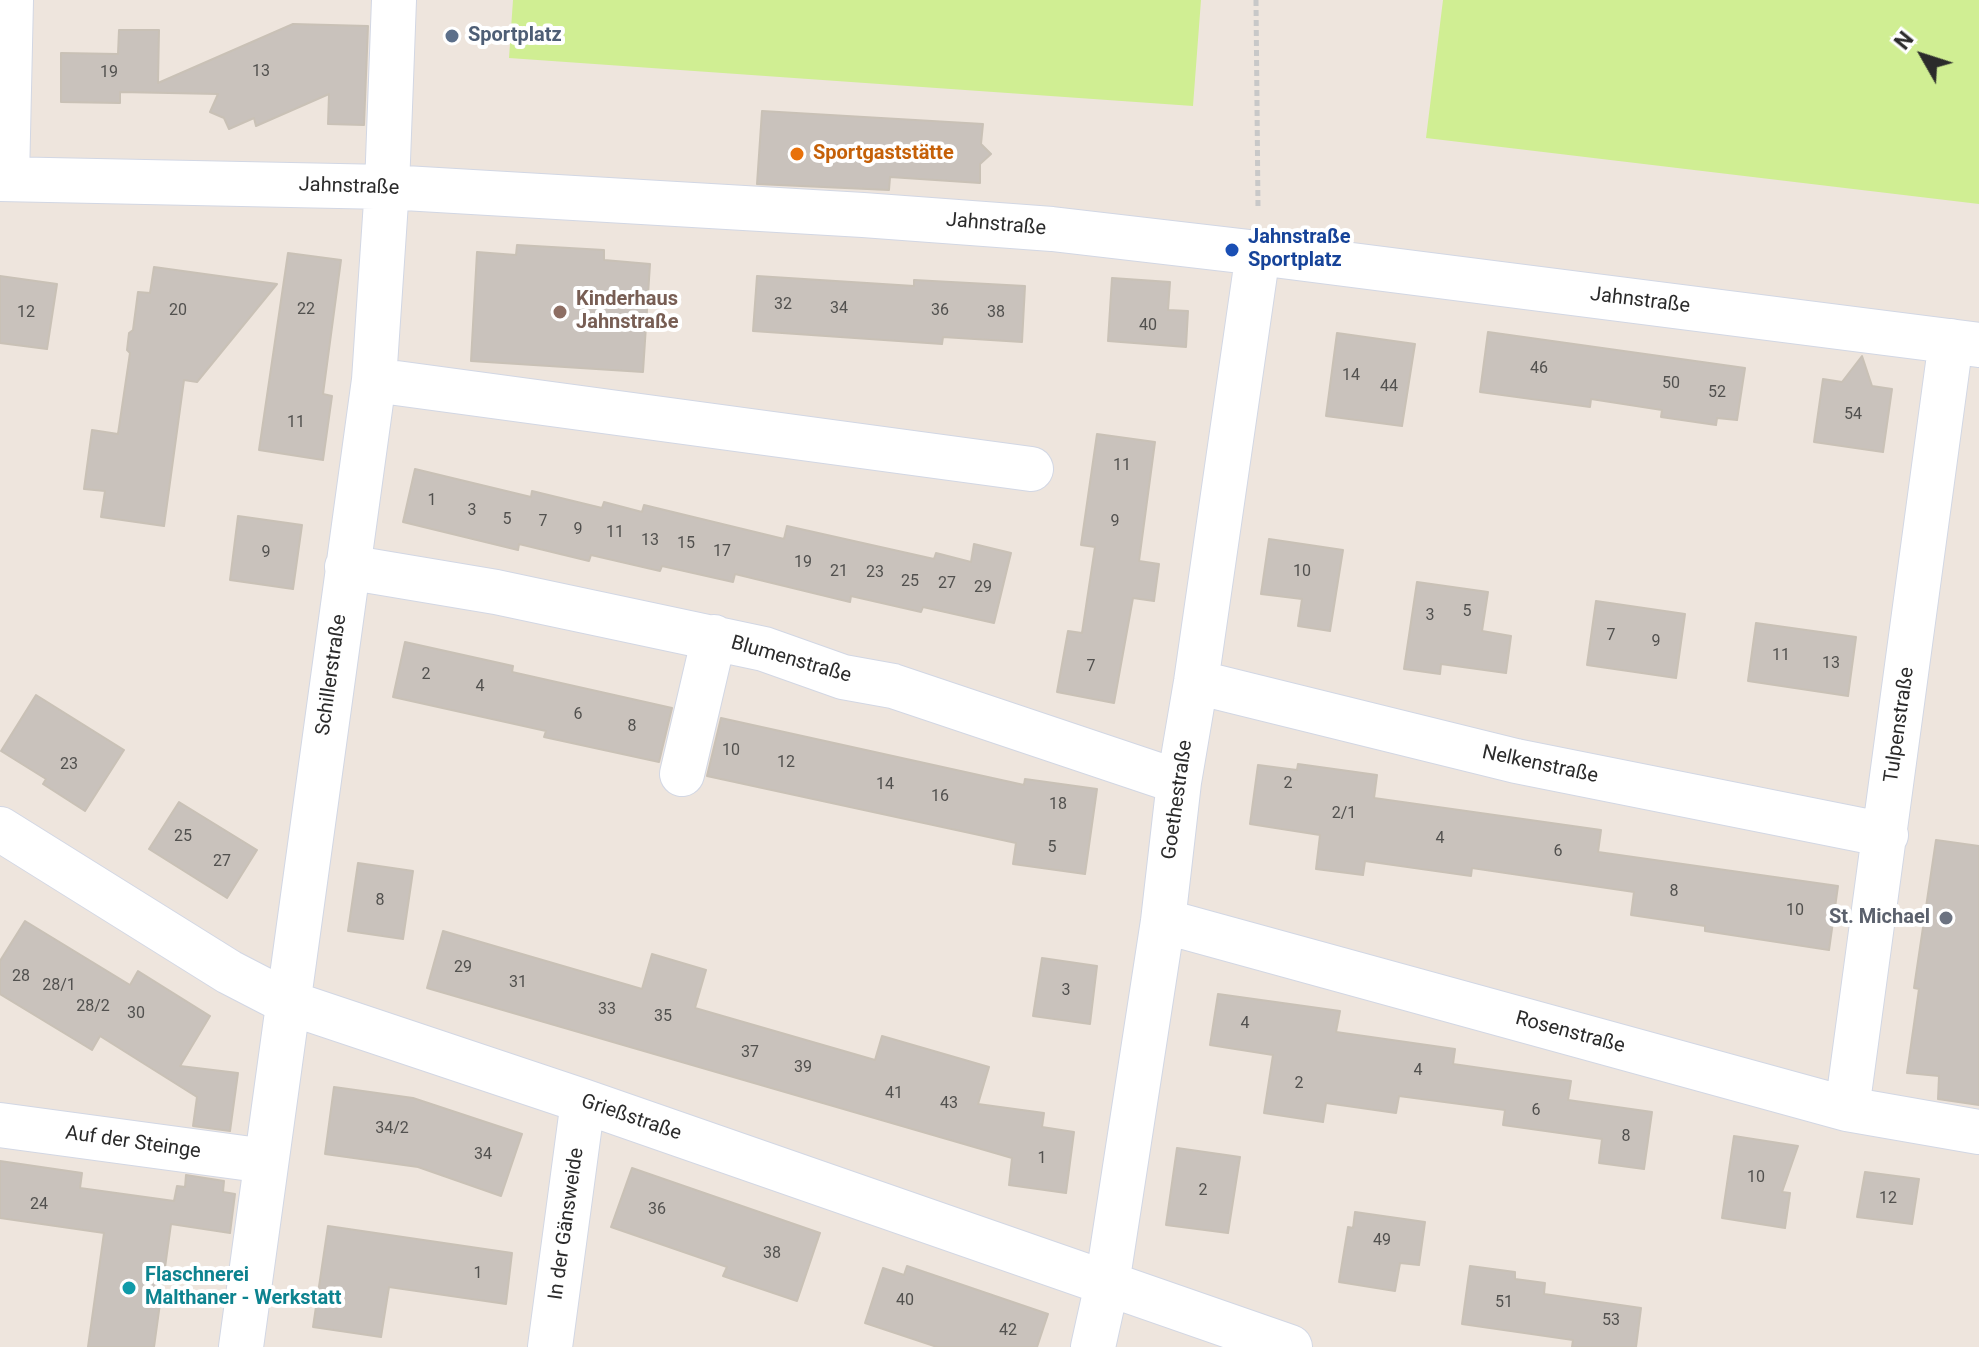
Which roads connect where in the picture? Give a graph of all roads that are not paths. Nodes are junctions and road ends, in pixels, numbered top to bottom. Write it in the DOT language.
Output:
graph roads {
  1 [pos="11,0"];
  2 [pos="394,0"];
  3 [pos="4,179"];
  4 [pos="387,187"];
  5 [pos="1258,253"];
  6 [pos="1965,343"];
  7 [pos="374,380"];
  8 [pos="1031,469"];
  9 [pos="347,567"];
  10 [pos="714,637"];
  11 [pos="1196,682"];
  12 [pos="682,774"];
  13 [pos="1179,782"];
  14 [pos="0,829"];
  15 [pos="1886,835"];
  16 [pos="1163,921"];
  17 [pos="287,1002"];
  18 [pos="583,1101"];
  19 [pos="1847,1109"];
  20 [pos="0,1125"];
  21 [pos="1979,1132"];
  22 [pos="266,1161"];
  23 [pos="1107,1284"];
  24 [pos="241,1347"];
  25 [pos="550,1347"];
  26 [pos="1093,1347"];
  27 [pos="1290,1347"];
  1 -- 3 [label="street, Jahnstraße"];
  2 -- 4 [label="street, Schillerstraße"];
  3 -- 4 [label="street, Jahnstraße"];
  4 -- 5 [label="street, Jahnstraße"];
  4 -- 7 [label="street, Schillerstraße"];
  5 -- 6 [label="street, Jahnstraße"];
  5 -- 11 [label="street, Goethestraße"];
  6 -- 15 [label="street, Tulpenstraße"];
  7 -- 8 [label="street"];
  7 -- 9 [label="street, Schillerstraße"];
  9 -- 10 [label="street, Blumenstraße"];
  9 -- 17 [label="street, Schillerstraße"];
  10 -- 12 [label="street"];
  10 -- 13 [label="street, Blumenstraße"];
  11 -- 13 [label="street, Goethestraße"];
  11 -- 15 [label="street, Nelkenstraße"];
  13 -- 16 [label="street, Goethestraße"];
  14 -- 17 [label="street, Grießstraße"];
  15 -- 19 [label="street, Tulpenstraße"];
  16 -- 19 [label="street, Rosenstraße"];
  16 -- 23 [label="street, Goethestraße"];
  17 -- 18 [label="street, Grießstraße"];
  17 -- 22 [label="street, Schillerstraße"];
  18 -- 23 [label="street, Grießstraße"];
  18 -- 25 [label="street, In der Gänsweide"];
  19 -- 21 [label="street, Rosenstraße"];
  20 -- 22 [label="street, Auf der Steinge"];
  22 -- 24 [label="street, Schillerstraße"];
  23 -- 26 [label="street, Goethestraße"];
  23 -- 27 [label="street, Grießstraße"];
}
